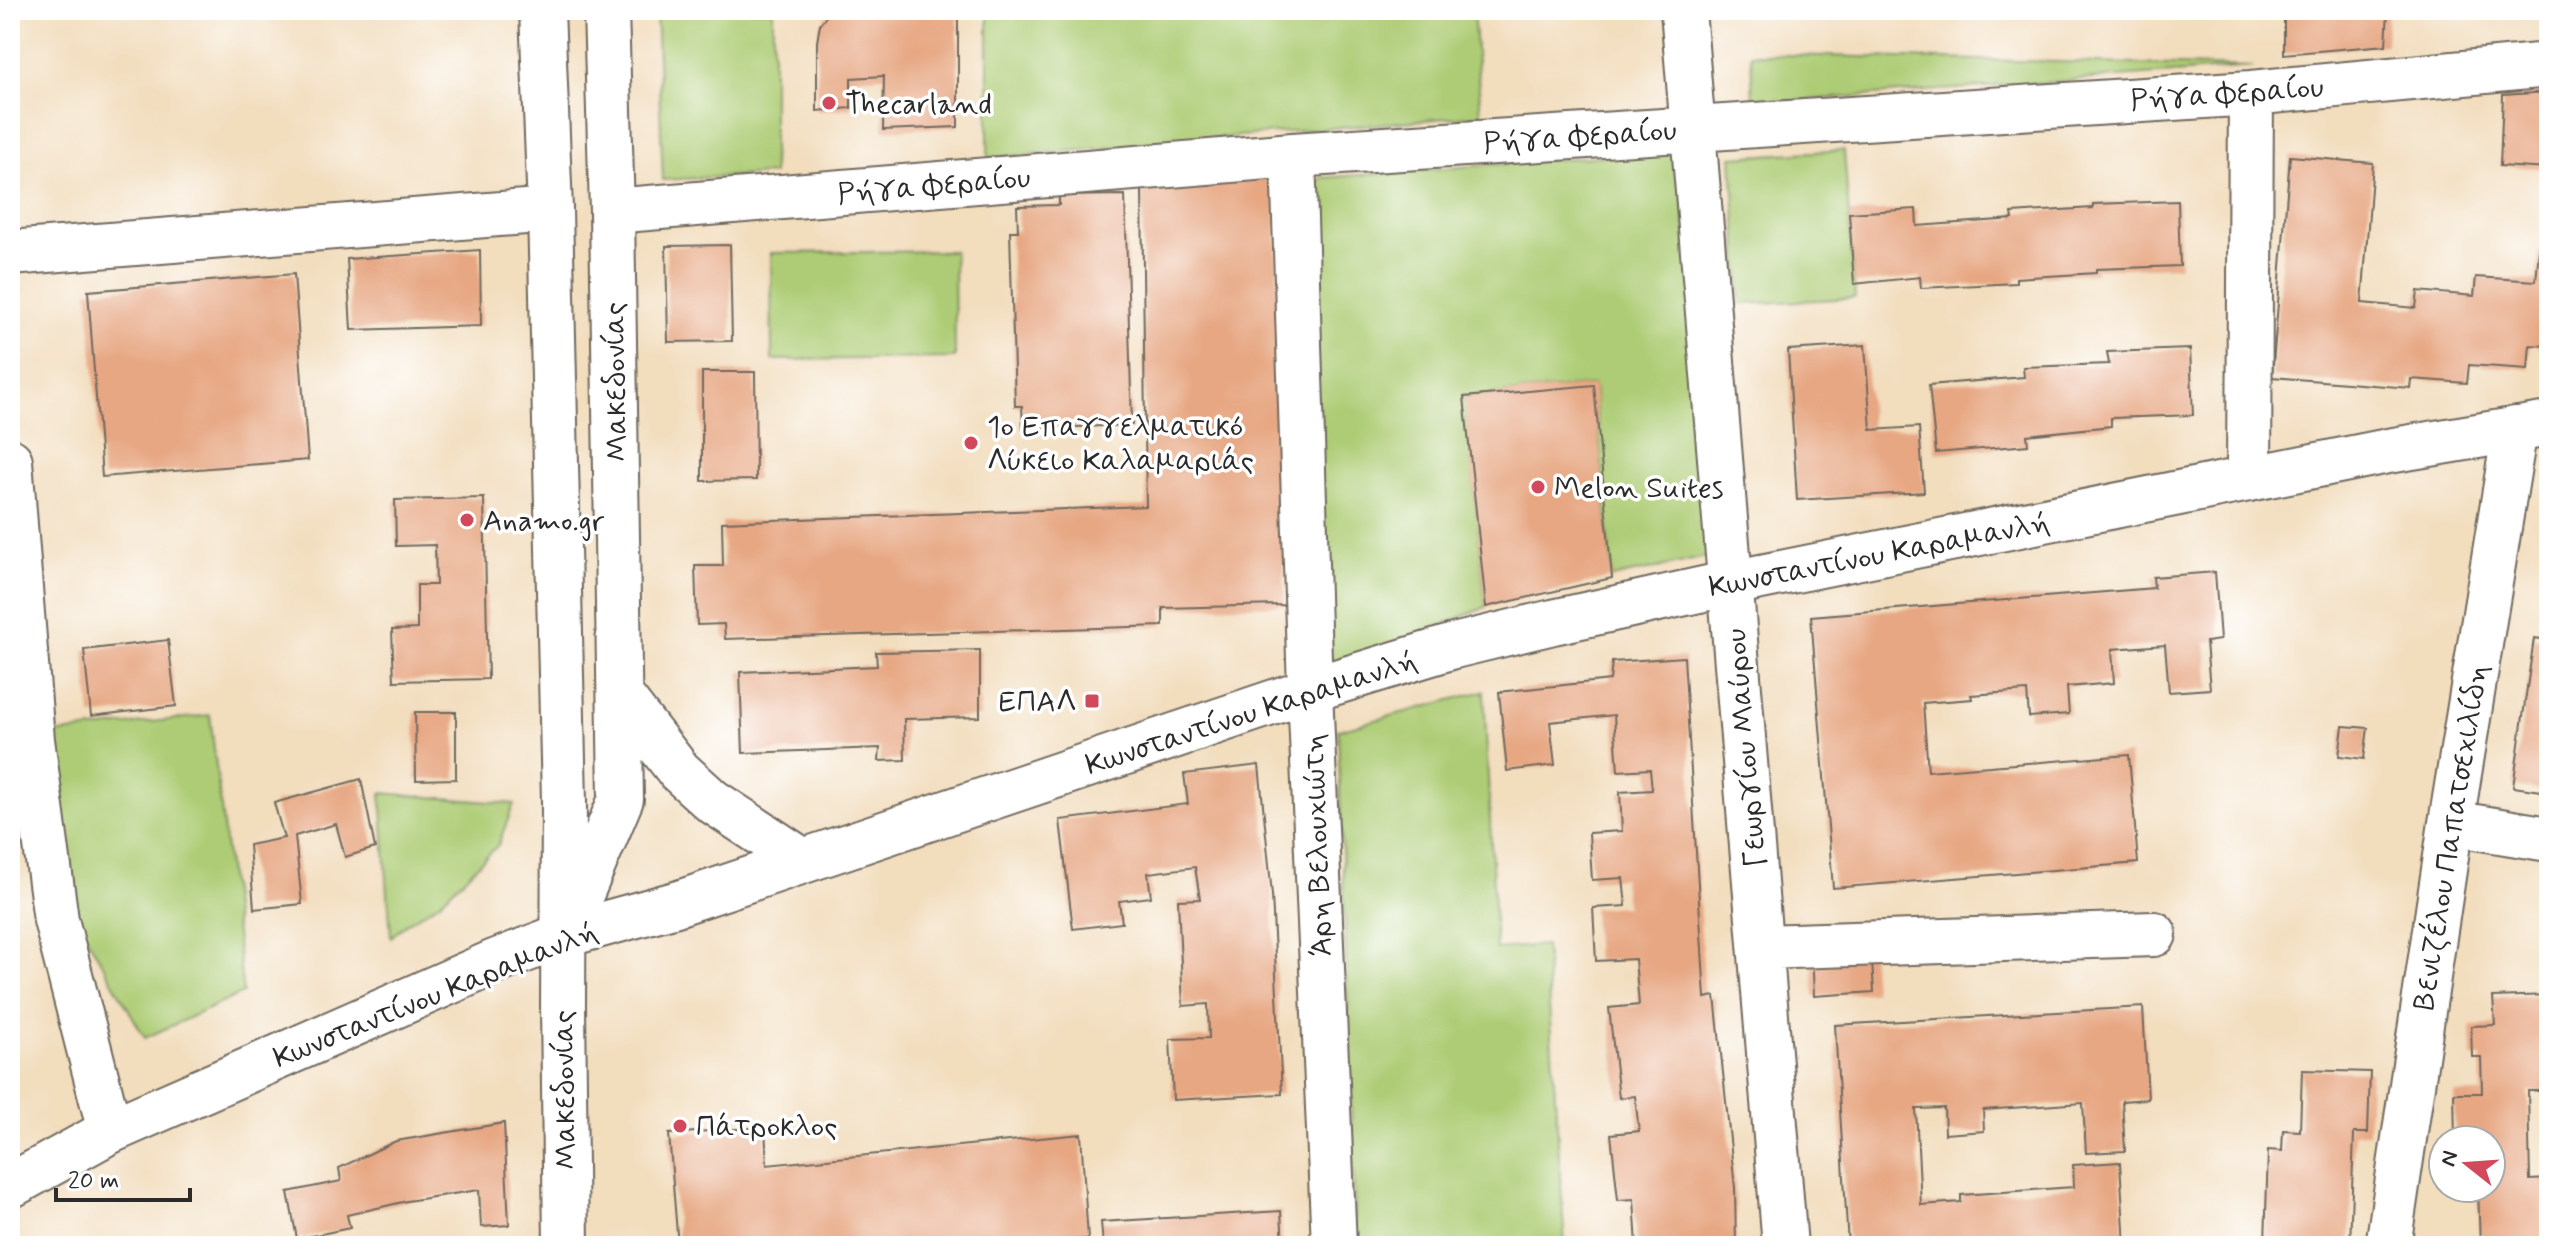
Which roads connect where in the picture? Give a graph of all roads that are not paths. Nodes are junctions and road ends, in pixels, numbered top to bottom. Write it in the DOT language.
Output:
graph roads {
  1 [pos="542,10"];
  2 [pos="606,10"];
  3 [pos="1683,10"];
  4 [pos="2549,65"];
  5 [pos="2251,93"];
  6 [pos="1693,129"];
  7 [pos="1293,155"];
  8 [pos="550,210"];
  9 [pos="612,211"];
  10 [pos="10,253"];
  11 [pos="2532,427"];
  12 [pos="10,461"];
  13 [pos="2249,479"];
  14 [pos="10,485"];
  15 [pos="1731,583"];
  16 [pos="1310,690"];
  17 [pos="620,695"];
  18 [pos="21,746"];
  19 [pos="2451,823"];
  20 [pos="2549,839"];
  21 [pos="803,861"];
  22 [pos="2154,934"];
  23 [pos="564,935"];
  24 [pos="1761,947"];
  25 [pos="110,1131"];
  26 [pos="10,1186"];
  27 [pos="566,1246"];
  28 [pos="1334,1246"];
  29 [pos="1785,1246"];
  30 [pos="2388,1246"];
  1 -- 8 [label="street, Μακεδονίας"];
  2 -- 9 [label="street, Μακεδονίας"];
  3 -- 6 [label="street, Γεωργίου Μαύρου"];
  4 -- 5 [label="street, Ρήγα Φεραίου"];
  5 -- 6 [label="street, Ρήγα Φεραίου"];
  5 -- 13 [label="street"];
  6 -- 7 [label="street, Ρήγα Φεραίου"];
  6 -- 15 [label="street, Γεωργίου Μαύρου"];
  7 -- 9 [label="street, Ρήγα Φεραίου"];
  7 -- 16 [label="street, Άρη Βελουχιώτη"];
  8 -- 10 [label="street"];
  8 -- 23 [label="street, Μακεδονίας"];
  9 -- 17 [label="street, Μακεδονίας"];
  11 -- 13 [label="street, Κωνσταντίνου Καραμανλή"];
  11 -- 19 [label="street, Βενιζέλου Παπατσεχιλίδη"];
  12 -- 14 [label="street"];
  13 -- 15 [label="street, Κωνσταντίνου Καραμανλή"];
  14 -- 18 [label="street"];
  15 -- 16 [label="street, Κωνσταντίνου Καραμανλή"];
  15 -- 24 [label="street, Γεωργίου Μαύρου"];
  16 -- 21 [label="street, Κωνσταντίνου Καραμανλή"];
  16 -- 28 [label="street, Άρη Βελουχιώτη"];
  17 -- 21 [label="street"];
  17 -- 23 [label="street, Μακεδονίας"];
  18 -- 25 [label="street"];
  19 -- 20 [label="street"];
  19 -- 30 [label="street, Βενιζέλου Παπατσεχιλίδη"];
  21 -- 23 [label="street, Κωνσταντίνου Καραμανλή"];
  22 -- 24 [label="street"];
  23 -- 25 [label="street, Κωνσταντίνου Καραμανλή"];
  23 -- 27 [label="street, Μακεδονίας"];
  24 -- 29 [label="street, Γεωργίου Μαύρου"];
  25 -- 26 [label="street, Κωνσταντίνου Καραμανλή"];
}
